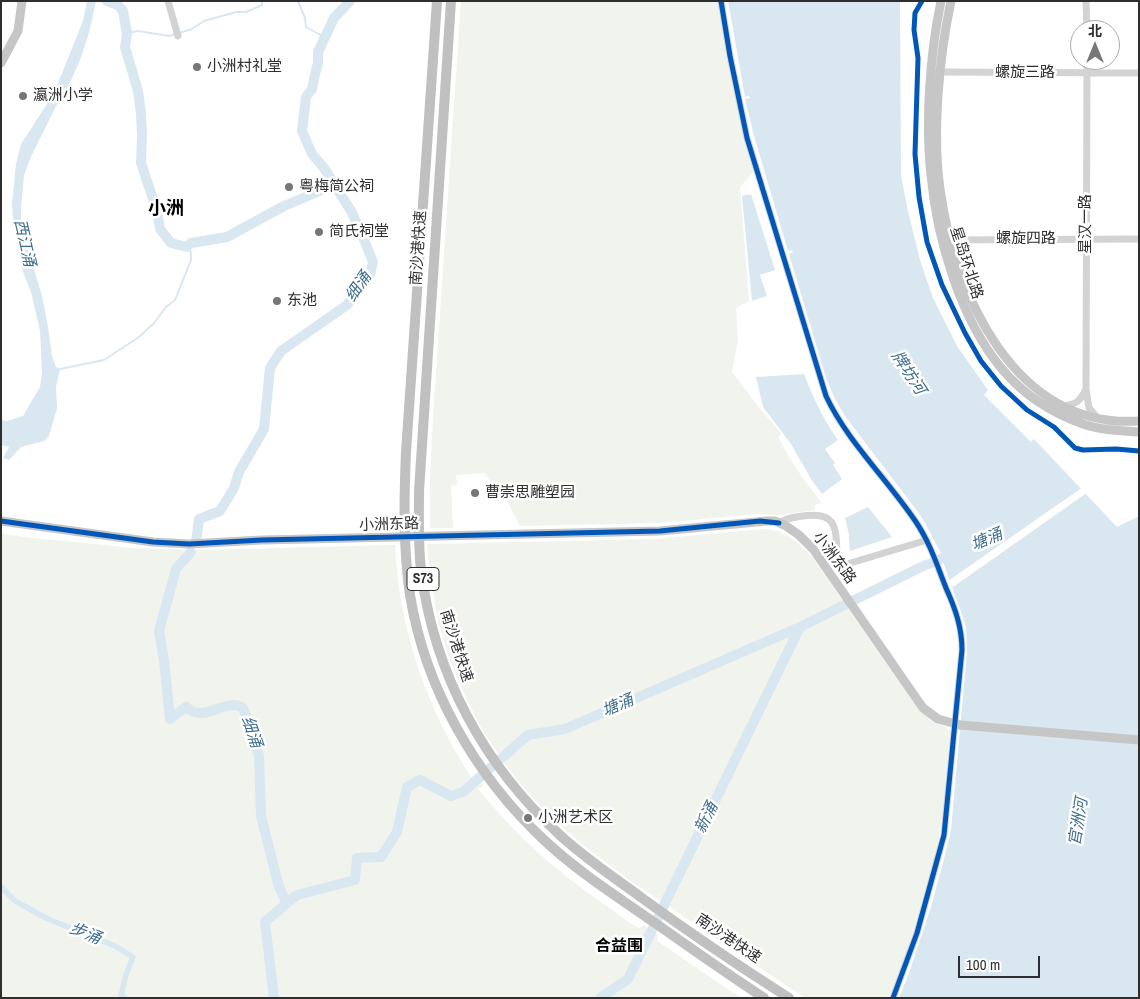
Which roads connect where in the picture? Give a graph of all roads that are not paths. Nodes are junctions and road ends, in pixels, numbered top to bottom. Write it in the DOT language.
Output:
graph roads {
  1 [pos="22,1"];
  2 [pos="168,1"];
  3 [pos="437,1"];
  4 [pos="451,1"];
  5 [pos="722,1"];
  6 [pos="941,1"];
  7 [pos="951,1"];
  8 [pos="1086,1"];
  9 [pos="1087,20"];
  10 [pos="178,36"];
  11 [pos="1,63"];
  12 [pos="940,72"];
  13 [pos="1087,73"];
  14 [pos="1139,73"];
  15 [pos="1139,238"];
  16 [pos="1086,239"];
  17 [pos="946,240"];
  18 [pos="1086,389"];
  19 [pos="1064,406"];
  20 [pos="1099,418"];
  21 [pos="1139,421"];
  22 [pos="1139,432"];
  23 [pos="1,521"];
  24 [pos="779,522"];
  25 [pos="927,540"];
  26 [pos="958,724"];
  27 [pos="1139,740"];
  28 [pos="764,998"];
  29 [pos="789,998"];
  30 [pos="893,998"];
  1 -- 11 [label="main road"];
  2 -- 10 [label="street"];
  3 -- 28 [label="highway, 南沙港快速 / S73, bridge"];
  4 -- 29 [label="highway, 南沙港快速 / S73, bridge"];
  5 -- 25 [label="street"];
  6 -- 17 [label="main road, 星岛环北路"];
  7 -- 12 [label="main road, 星岛环北路"];
  8 -- 9 [label="street"];
  12 -- 13 [label="street, 螺旋三路"];
  12 -- 17 [label="main road, 星岛环北路"];
  13 -- 14 [label="street, 螺旋三路"];
  13 -- 16 [label="street, 星汉一路"];
  15 -- 16 [label="street, 螺旋四路"];
  16 -- 17 [label="street, 螺旋四路"];
  16 -- 18 [label="street, 星汉一路"];
  17 -- 19 [label="main road, 星岛环北路"];
  17 -- 22 [label="main road, 星岛环北路"];
  18 -- 19 [label="street"];
  18 -- 20 [label="street, 星汉一路"];
  19 -- 20 [label="main road, 星岛环北路"];
  20 -- 21 [label="main road, 星岛环北路"];
  23 -- 24 [label="main road, 小洲东路"];
  24 -- 25 [label="street"];
  24 -- 26 [label="main road, 小洲东路"];
  25 -- 26 [label="street"];
  26 -- 27 [label="main road, 小洲东路, bridge"];
  26 -- 30 [label="street"];
}
